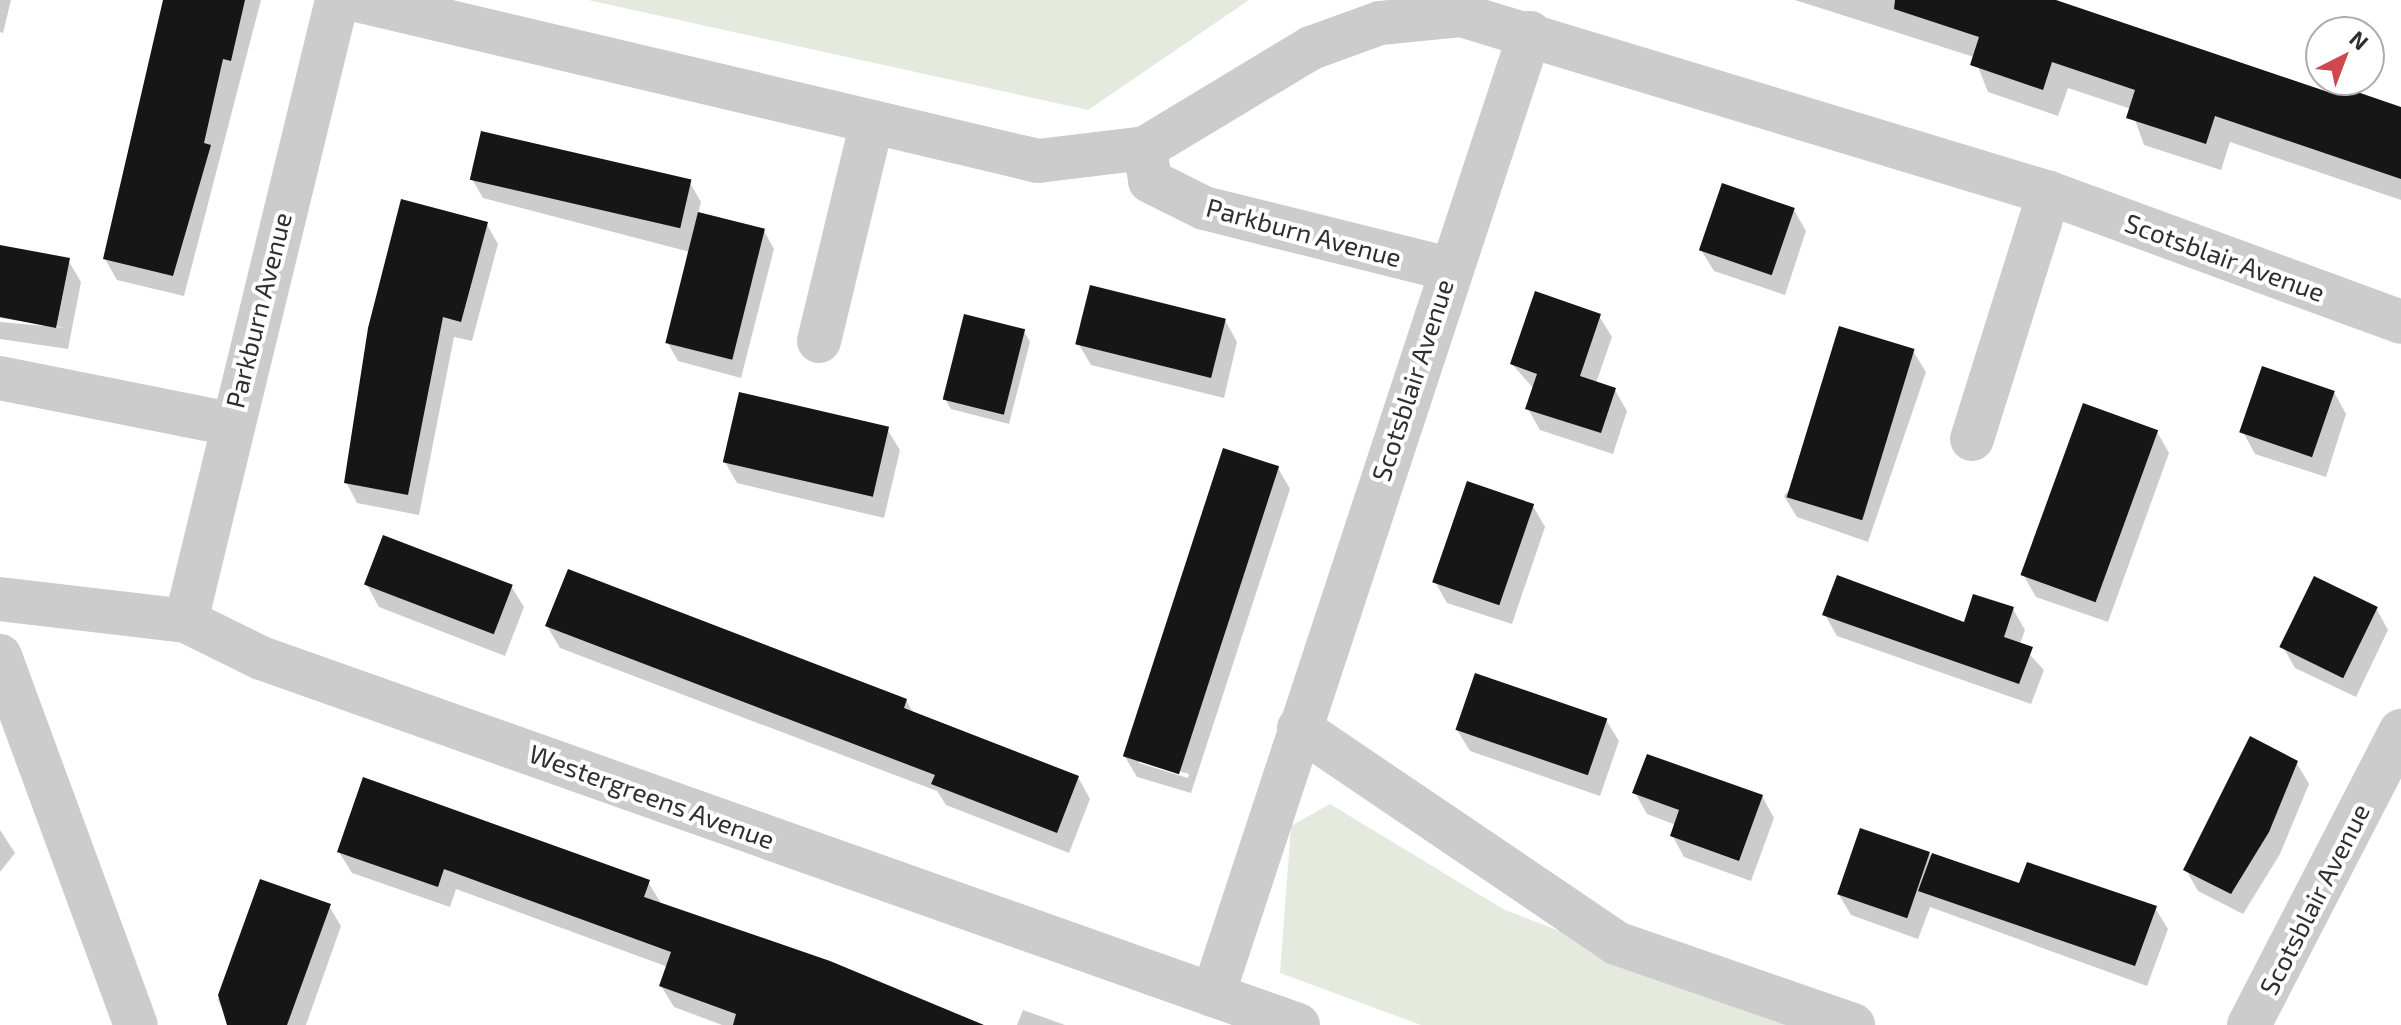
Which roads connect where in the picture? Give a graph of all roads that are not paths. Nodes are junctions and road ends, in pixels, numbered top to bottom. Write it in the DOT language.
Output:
graph roads {
  1 [pos="337,0"];
  2 [pos="357,0"];
  3 [pos="1380,12"];
  4 [pos="1530,33"];
  5 [pos="872,122"];
  6 [pos="1145,148"];
  7 [pos="2049,193"];
  8 [pos="1448,269"];
  9 [pos="2401,322"];
  10 [pos="819,341"];
  11 [pos="0,378"];
  12 [pos="230,424"];
  13 [pos="1972,439"];
  14 [pos="0,599"];
  15 [pos="186,621"];
  16 [pos="0,656"];
  17 [pos="1299,728"];
  18 [pos="2401,731"];
  19 [pos="1213,995"];
  20 [pos="136,1025"];
  21 [pos="1298,1025"];
  22 [pos="1853,1025"];
  23 [pos="2249,1025"];
  1 -- 12 [label="street, Parkburn Avenue"];
  2 -- 5 [label="street"];
  3 -- 4 [label="street, Scotsblair Avenue"];
  3 -- 6 [label="street"];
  4 -- 7 [label="street, Scotsblair Avenue"];
  4 -- 8 [label="street, Scotsblair Avenue"];
  5 -- 6 [label="street"];
  5 -- 10 [label="street"];
  6 -- 8 [label="street, Parkburn Avenue"];
  7 -- 9 [label="street, Scotsblair Avenue"];
  7 -- 13 [label="street"];
  8 -- 17 [label="street, Scotsblair Avenue"];
  11 -- 12 [label="street"];
  12 -- 15 [label="street, Parkburn Avenue"];
  14 -- 15 [label="street, Westergreens Avenue"];
  15 -- 19 [label="street, Westergreens Avenue"];
  16 -- 20 [label="street"];
  17 -- 19 [label="street, Scotsblair Avenue"];
  17 -- 22 [label="street"];
  18 -- 23 [label="street, Scotsblair Avenue"];
  19 -- 21 [label="street, Westergreens Avenue"];
}
